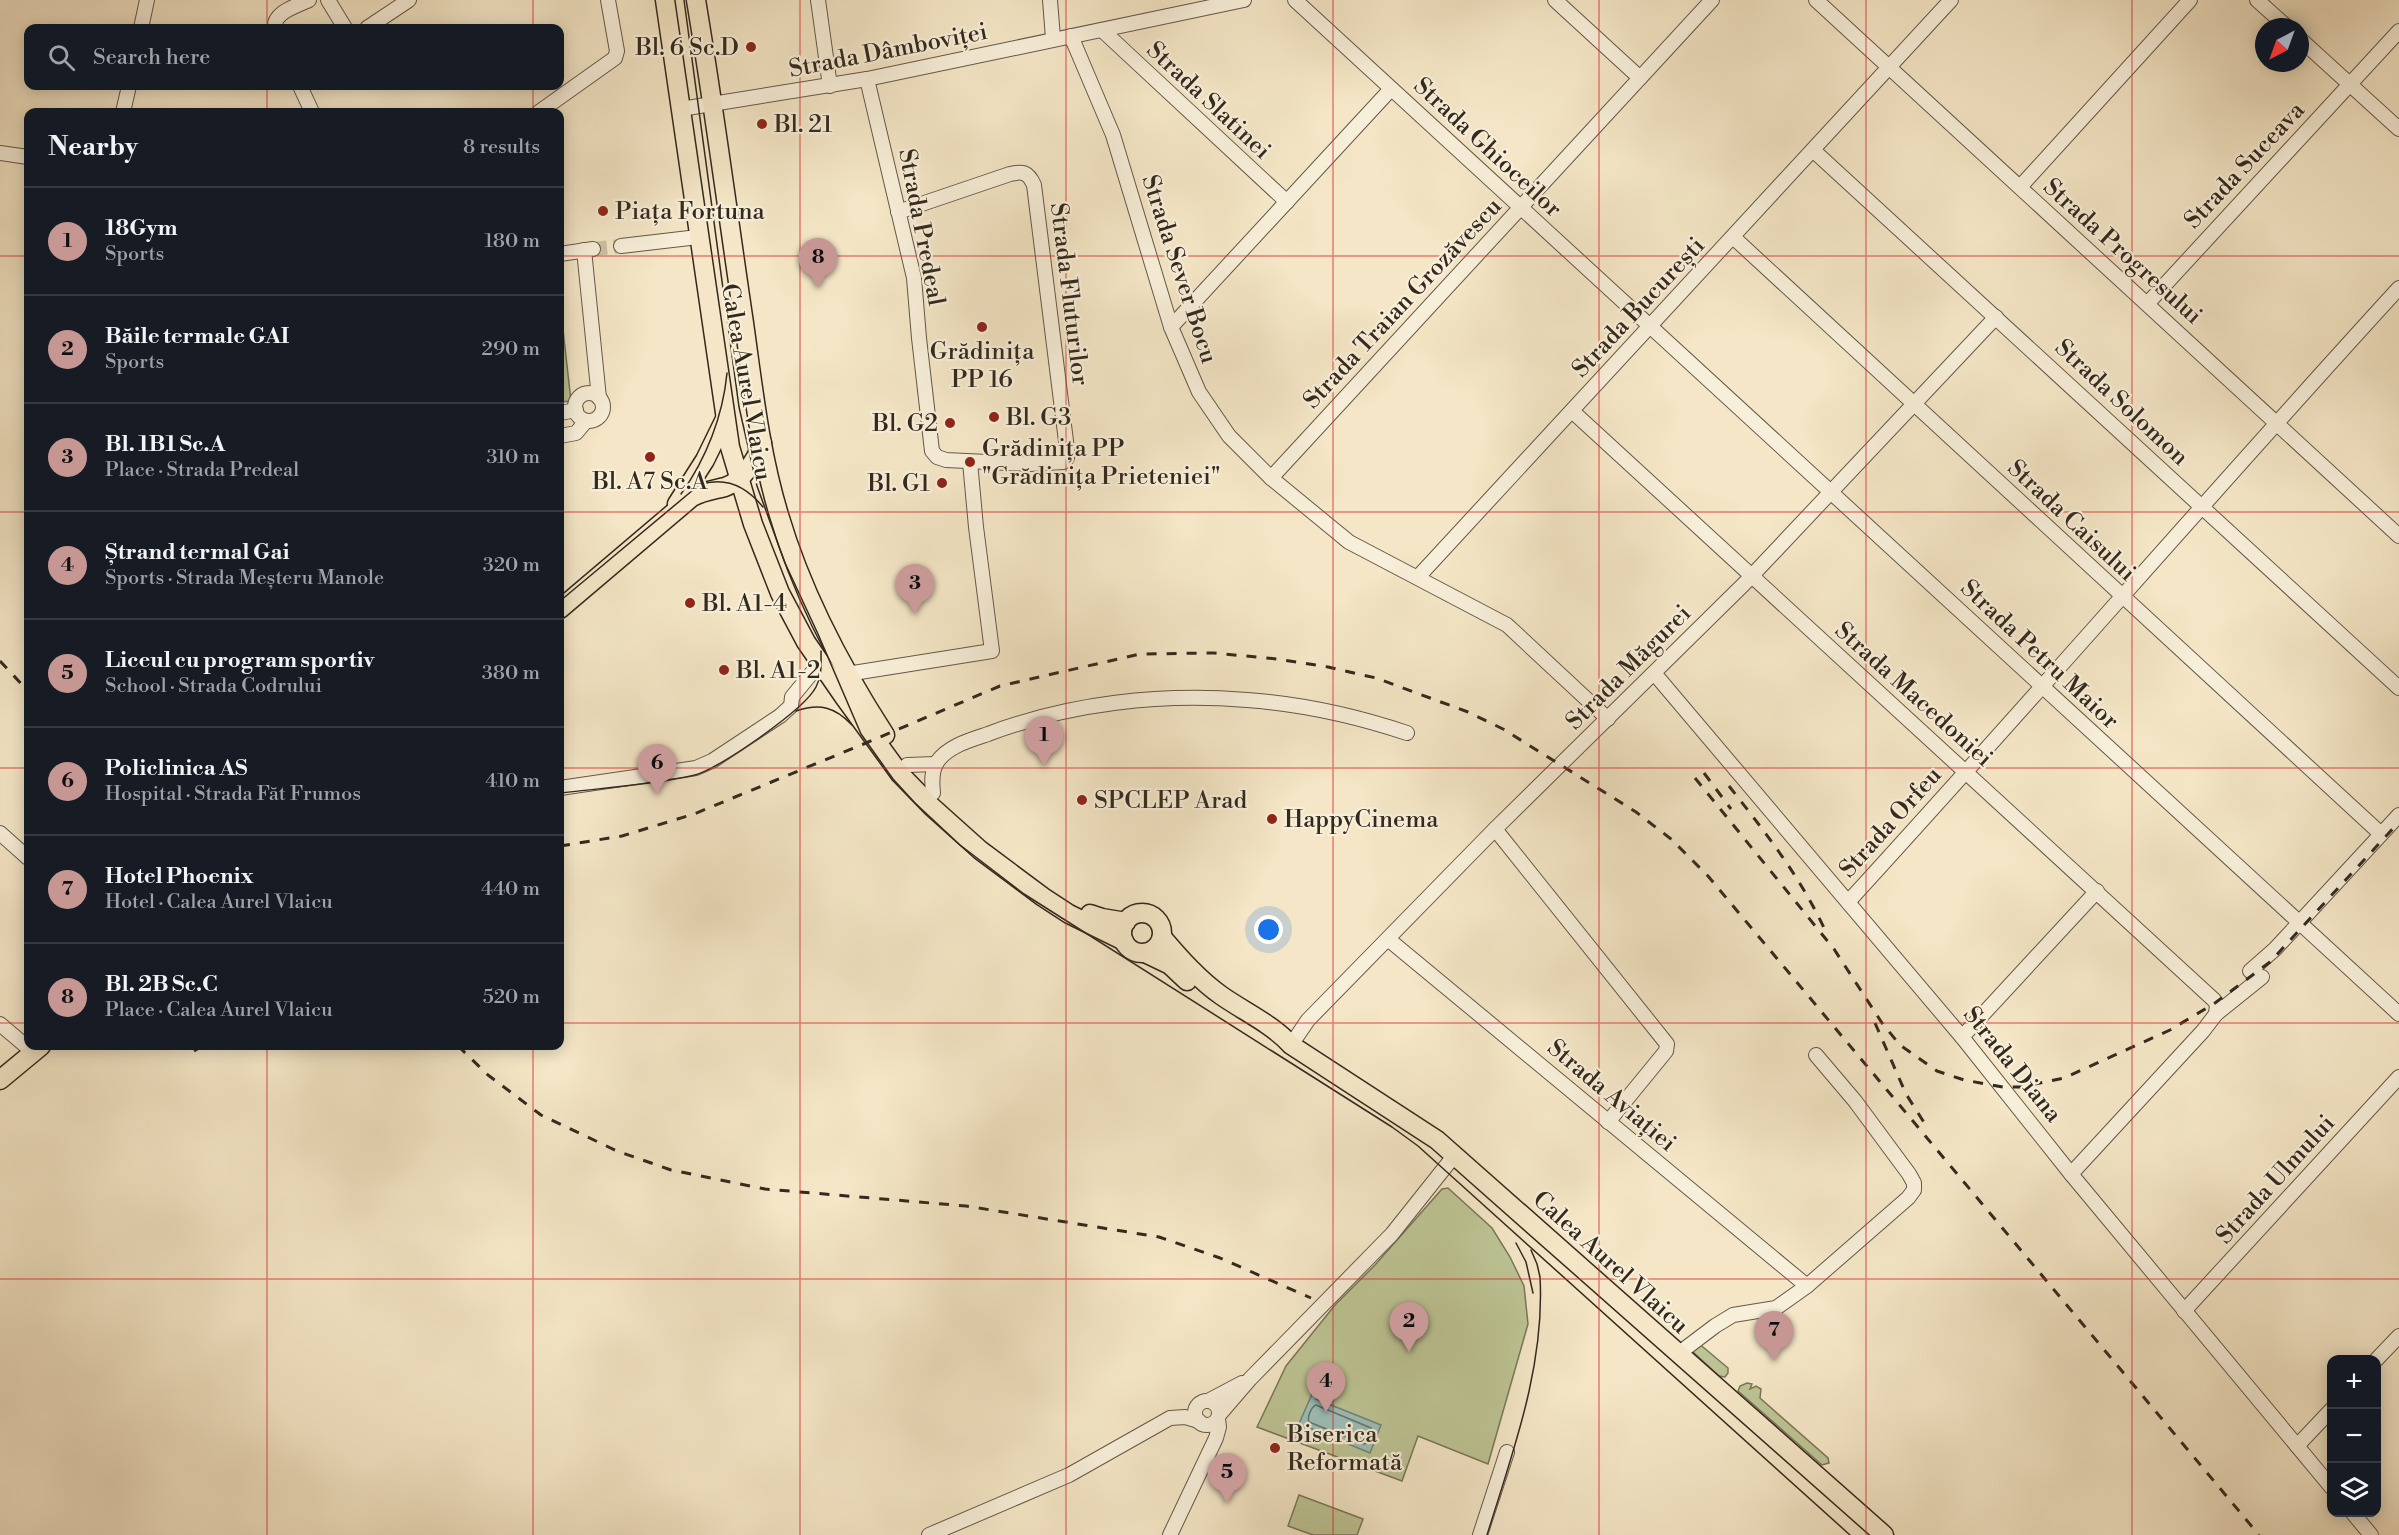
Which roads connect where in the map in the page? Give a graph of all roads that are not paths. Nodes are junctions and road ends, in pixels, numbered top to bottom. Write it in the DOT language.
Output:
graph roads {
  1 [pos="147,0"];
  2 [pos="309,0"];
  3 [pos="328,0"];
  4 [pos="409,0"];
  5 [pos="608,0"];
  6 [pos="665,0"];
  7 [pos="696,0"];
  8 [pos="818,0"];
  9 [pos="1050,0"];
  10 [pos="1244,0"];
  11 [pos="1295,0"];
  12 [pos="1555,0"];
  13 [pos="1712,0"];
  14 [pos="1816,0"];
  15 [pos="1952,0"];
  16 [pos="2190,0"];
  17 [pos="2257,0"];
  18 [pos="2277,18"];
  19 [pos="142,24"];
  20 [pos="274,24"];
  21 [pos="343,24"];
  22 [pos="373,24"];
  23 [pos="1102,30"];
  24 [pos="2399,31"];
  25 [pos="1071,36"];
  26 [pos="1053,38"];
  27 [pos="2309,47"];
  28 [pos="1889,68"];
  29 [pos="1641,78"];
  30 [pos="867,79"];
  31 [pos="2350,83"];
  32 [pos="830,86"];
  33 [pos="1392,89"];
  34 [pos="128,90"];
  35 [pos="302,90"];
  36 [pos="712,105"];
  37 [pos="124,108"];
  38 [pos="310,108"];
  39 [pos="545,108"];
  40 [pos="681,109"];
  41 [pos="2399,129"];
  42 [pos="1814,151"];
  43 [pos="0,153"];
  44 [pos="24,156"];
  45 [pos="2020,187"];
  46 [pos="1287,202"];
  47 [pos="1520,208"];
  48 [pos="898,212"];
  49 [pos="698,237"];
  50 [pos="1733,237"];
  51 [pos="621,246"];
  52 [pos="564,253"];
  53 [pos="2399,288"];
  54 [pos="2148,303"];
  55 [pos="1996,317"];
  56 [pos="1171,327"];
  57 [pos="1650,327"];
  58 [pos="599,398"];
  59 [pos="1914,404"];
  60 [pos="576,410"];
  61 [pos="1572,411"];
  62 [pos="564,412"];
  63 [pos="725,419"];
  64 [pos="586,421"];
  65 [pos="2276,422"];
  66 [pos="564,435"];
  67 [pos="762,443"];
  68 [pos="934,456"];
  69 [pos="970,462"];
  70 [pos="1271,478"];
  71 [pos="738,479"];
  72 [pos="1831,492"];
  73 [pos="2201,506"];
  74 [pos="671,514"];
  75 [pos="2399,536"];
  76 [pos="1752,576"];
  77 [pos="1418,577"];
  78 [pos="2121,596"];
  79 [pos="564,606"];
  80 [pos="820,663"];
  81 [pos="1654,673"];
  82 [pos="847,674"];
  83 [pos="2042,687"];
  84 [pos="2399,688"];
  85 [pos="1608,718"];
  86 [pos="1407,732"];
  87 [pos="936,764"];
  88 [pos="907,765"];
  89 [pos="1966,772"];
  90 [pos="564,787"];
  91 [pos="933,793"];
  92 [pos="2399,815"];
  93 [pos="1495,829"];
  94 [pos="0,833"];
  95 [pos="2381,834"];
  96 [pos="24,854"];
  97 [pos="2097,891"];
  98 [pos="1848,902"];
  99 [pos="1126,922"];
  100 [pos="2300,922"];
  101 [pos="1162,937"];
  102 [pos="1388,939"];
  103 [pos="1124,941"];
  104 [pos="1145,953"];
  105 [pos="2216,1014"];
  106 [pos="2399,1014"];
  107 [pos="0,1024"];
  108 [pos="1962,1037"];
  109 [pos="24,1040"];
  110 [pos="1291,1045"];
  111 [pos="36,1050"];
  112 [pos="1816,1055"];
  113 [pos="2399,1077"];
  114 [pos="0,1080"];
  115 [pos="1608,1122"];
  116 [pos="1455,1156"];
  117 [pos="2071,1174"];
  118 [pos="1807,1286"];
  119 [pos="2184,1311"];
  120 [pos="2399,1336"];
  121 [pos="1678,1354"];
  122 [pos="2381,1355"];
  123 [pos="1250,1379"];
  124 [pos="1203,1403"];
  125 [pos="2330,1409"];
  126 [pos="1219,1417"];
  127 [pos="1170,1418"];
  128 [pos="1200,1422"];
  129 [pos="2297,1446"];
  130 [pos="1210,1448"];
  131 [pos="1507,1452"];
  132 [pos="2327,1483"];
  133 [pos="2356,1517"];
  134 [pos="928,1535"];
  135 [pos="1170,1535"];
  136 [pos="1480,1535"];
  137 [pos="1884,1535"];
  138 [pos="2371,1535"];
  1 -- 19 [label="street"];
  2 -- 20 [label="street"];
  3 -- 21 [label="street"];
  4 -- 22 [label="street"];
  5 -- 39 [label="street"];
  6 -- 40 [label="main road, Calea Aurel Vlaicu"];
  7 -- 36 [label="main road, Calea Aurel Vlaicu"];
  8 -- 32 [label="street"];
  9 -- 26 [label="street"];
  10 -- 23 [label="street, Strada Dâmboviței"];
  11 -- 33 [label="street, Strada Ghioceilor"];
  12 -- 29 [label="street"];
  13 -- 29 [label="street, Strada Traian Grozăvescu"];
  14 -- 28 [label="street, Strada Progresului"];
  15 -- 28 [label="street, Strada București"];
  16 -- 45 [label="street"];
  17 -- 18 [label="street"];
  23 -- 25 [label="street, Strada Dâmboviței"];
  23 -- 46 [label="street, Strada Slatinei"];
  24 -- 31 [label="street, Strada Suceava"];
  25 -- 26 [label="street, Strada Dâmboviței"];
  25 -- 56 [label="street, Strada Sever Bocu"];
  26 -- 30 [label="street, Strada Dâmboviței"];
  27 -- 31 [label="street"];
  28 -- 42 [label="street, Strada București"];
  28 -- 45 [label="street, Strada Progresului"];
  29 -- 47 [label="street, Strada Traian Grozăvescu"];
  30 -- 32 [label="street, Strada Dâmboviței"];
  30 -- 48 [label="street, Strada Predeal"];
  31 -- 41 [label="street"];
  31 -- 54 [label="street, Strada Suceava"];
  32 -- 36 [label="street, Strada Dâmboviței"];
  33 -- 46 [label="street"];
  33 -- 47 [label="street, Strada Ghioceilor"];
  34 -- 37 [label="street"];
  35 -- 38 [label="street"];
  36 -- 40 [label="street, Strada Dâmboviței"];
  36 -- 67 [label="main road, Calea Aurel Vlaicu"];
  40 -- 49 [label="main road, Calea Aurel Vlaicu"];
  42 -- 50 [label="street, Strada București"];
  42 -- 55 [label="street, Strada Solomon"];
  43 -- 44 [label="street"];
  45 -- 54 [label="street, Strada Progresului"];
  46 -- 56 [label="street"];
  47 -- 57 [label="street, Strada Ghioceilor"];
  47 -- 70 [label="street, Strada Traian Grozăvescu"];
  48 -- 68 [label="street, Strada Predeal"];
  48 -- 69 [label="street, Strada Fluturilor"];
  49 -- 51 [label="street"];
  49 -- 63 [label="main road, Calea Aurel Vlaicu"];
  50 -- 57 [label="street, Strada București"];
  50 -- 59 [label="street, Strada Caisului"];
  52 -- 58 [label="street"];
  53 -- 65 [label="street, Strada Orfeu"];
  54 -- 65 [label="street, Strada Progresului"];
  55 -- 59 [label="street, Strada Măgurei"];
  55 -- 73 [label="street, Strada Solomon"];
  56 -- 70 [label="street, Strada Sever Bocu"];
  57 -- 61 [label="street, Strada București"];
  57 -- 72 [label="street, Strada Petru Maior"];
  58 -- 60 [label="street"];
  58 -- 64 [label="street"];
  59 -- 72 [label="street, Strada Măgurei"];
  59 -- 78 [label="street, Strada Caisului"];
  60 -- 62 [label="street"];
  60 -- 64 [label="street"];
  61 -- 76 [label="street, Strada Macedoniei"];
  61 -- 77 [label="street, Strada București"];
  63 -- 71 [label="main road, Calea Aurel Vlaicu"];
  63 -- 74 [label="main road"];
  64 -- 66 [label="street"];
  65 -- 73 [label="street, Strada Orfeu"];
  65 -- 75 [label="street, Strada Progresului"];
  67 -- 71 [label="main road"];
  67 -- 82 [label="main road, Calea Aurel Vlaicu"];
  68 -- 69 [label="street, Strada Fluturilor"];
  69 -- 82 [label="street"];
  70 -- 77 [label="street, Strada Sever Bocu"];
  71 -- 74 [label="main road"];
  71 -- 80 [label="main road, Calea Aurel Vlaicu"];
  72 -- 76 [label="street, Strada Măgurei"];
  72 -- 83 [label="street, Strada Petru Maior"];
  73 -- 78 [label="street, Strada Orfeu"];
  73 -- 84 [label="street, Strada Solomon"];
  74 -- 79 [label="main road"];
  76 -- 81 [label="street, Strada Măgurei"];
  76 -- 89 [label="street, Strada Macedoniei"];
  77 -- 85 [label="street, Strada Sever Bocu"];
  78 -- 83 [label="street, Strada Orfeu"];
  78 -- 95 [label="street, Strada Caisului"];
  80 -- 90 [label="street"];
  80 -- 103 [label="main road, Calea Aurel Vlaicu"];
  81 -- 85 [label="street, Strada Măgurei"];
  81 -- 98 [label="street, Strada Diana"];
  82 -- 88 [label="main road, Calea Aurel Vlaicu"];
  83 -- 89 [label="street, Strada Orfeu"];
  83 -- 100 [label="street, Strada Petru Maior"];
  85 -- 93 [label="street, Strada Măgurei"];
  86 -- 87 [label="street"];
  87 -- 88 [label="street"];
  87 -- 91 [label="street"];
  88 -- 91 [label="main road, Calea Aurel Vlaicu"];
  89 -- 97 [label="street, Strada Macedoniei"];
  89 -- 98 [label="street, Strada Orfeu"];
  91 -- 99 [label="main road, Calea Aurel Vlaicu"];
  92 -- 95 [label="street"];
  93 -- 102 [label="street, Strada Măgurei"];
  93 -- 115 [label="street"];
  94 -- 96 [label="street"];
  95 -- 100 [label="street"];
  97 -- 105 [label="street, Strada Macedoniei"];
  97 -- 108 [label="street"];
  98 -- 108 [label="street, Strada Diana"];
  99 -- 101 [label="main road, Calea Aurel Vlaicu"];
  99 -- 103 [label="main road"];
  100 -- 105 [label="street"];
  100 -- 106 [label="street, Strada Petru Maior"];
  101 -- 104 [label="main road"];
  101 -- 110 [label="main road, Calea Aurel Vlaicu"];
  102 -- 110 [label="street, Strada Măgurei"];
  102 -- 115 [label="street, Strada Aviației"];
  103 -- 104 [label="main road, Calea Aurel Vlaicu"];
  104 -- 110 [label="main road, Calea Aurel Vlaicu"];
  105 -- 117 [label="street"];
  107 -- 109 [label="street"];
  108 -- 117 [label="street, Strada Diana"];
  110 -- 116 [label="main road, Calea Aurel Vlaicu"];
  111 -- 114 [label="main road"];
  112 -- 118 [label="street"];
  113 -- 119 [label="street, Strada Ulmului"];
  115 -- 118 [label="street, Strada Aviației"];
  116 -- 121 [label="main road, Calea Aurel Vlaicu"];
  116 -- 123 [label="street"];
  117 -- 119 [label="street, Strada Diana"];
  118 -- 121 [label="street"];
  119 -- 129 [label="street, Strada Diana"];
  120 -- 122 [label="street"];
  121 -- 137 [label="main road, Calea Aurel Vlaicu"];
  123 -- 124 [label="street"];
  123 -- 126 [label="street"];
  124 -- 126 [label="street"];
  124 -- 127 [label="street"];
  124 -- 128 [label="street"];
  125 -- 129 [label="street"];
  126 -- 128 [label="street"];
  126 -- 130 [label="street"];
  127 -- 128 [label="street"];
  127 -- 134 [label="street"];
  128 -- 130 [label="street"];
  129 -- 132 [label="street, Strada Diana"];
  130 -- 135 [label="street"];
  131 -- 136 [label="street"];
  133 -- 138 [label="street"];
}
